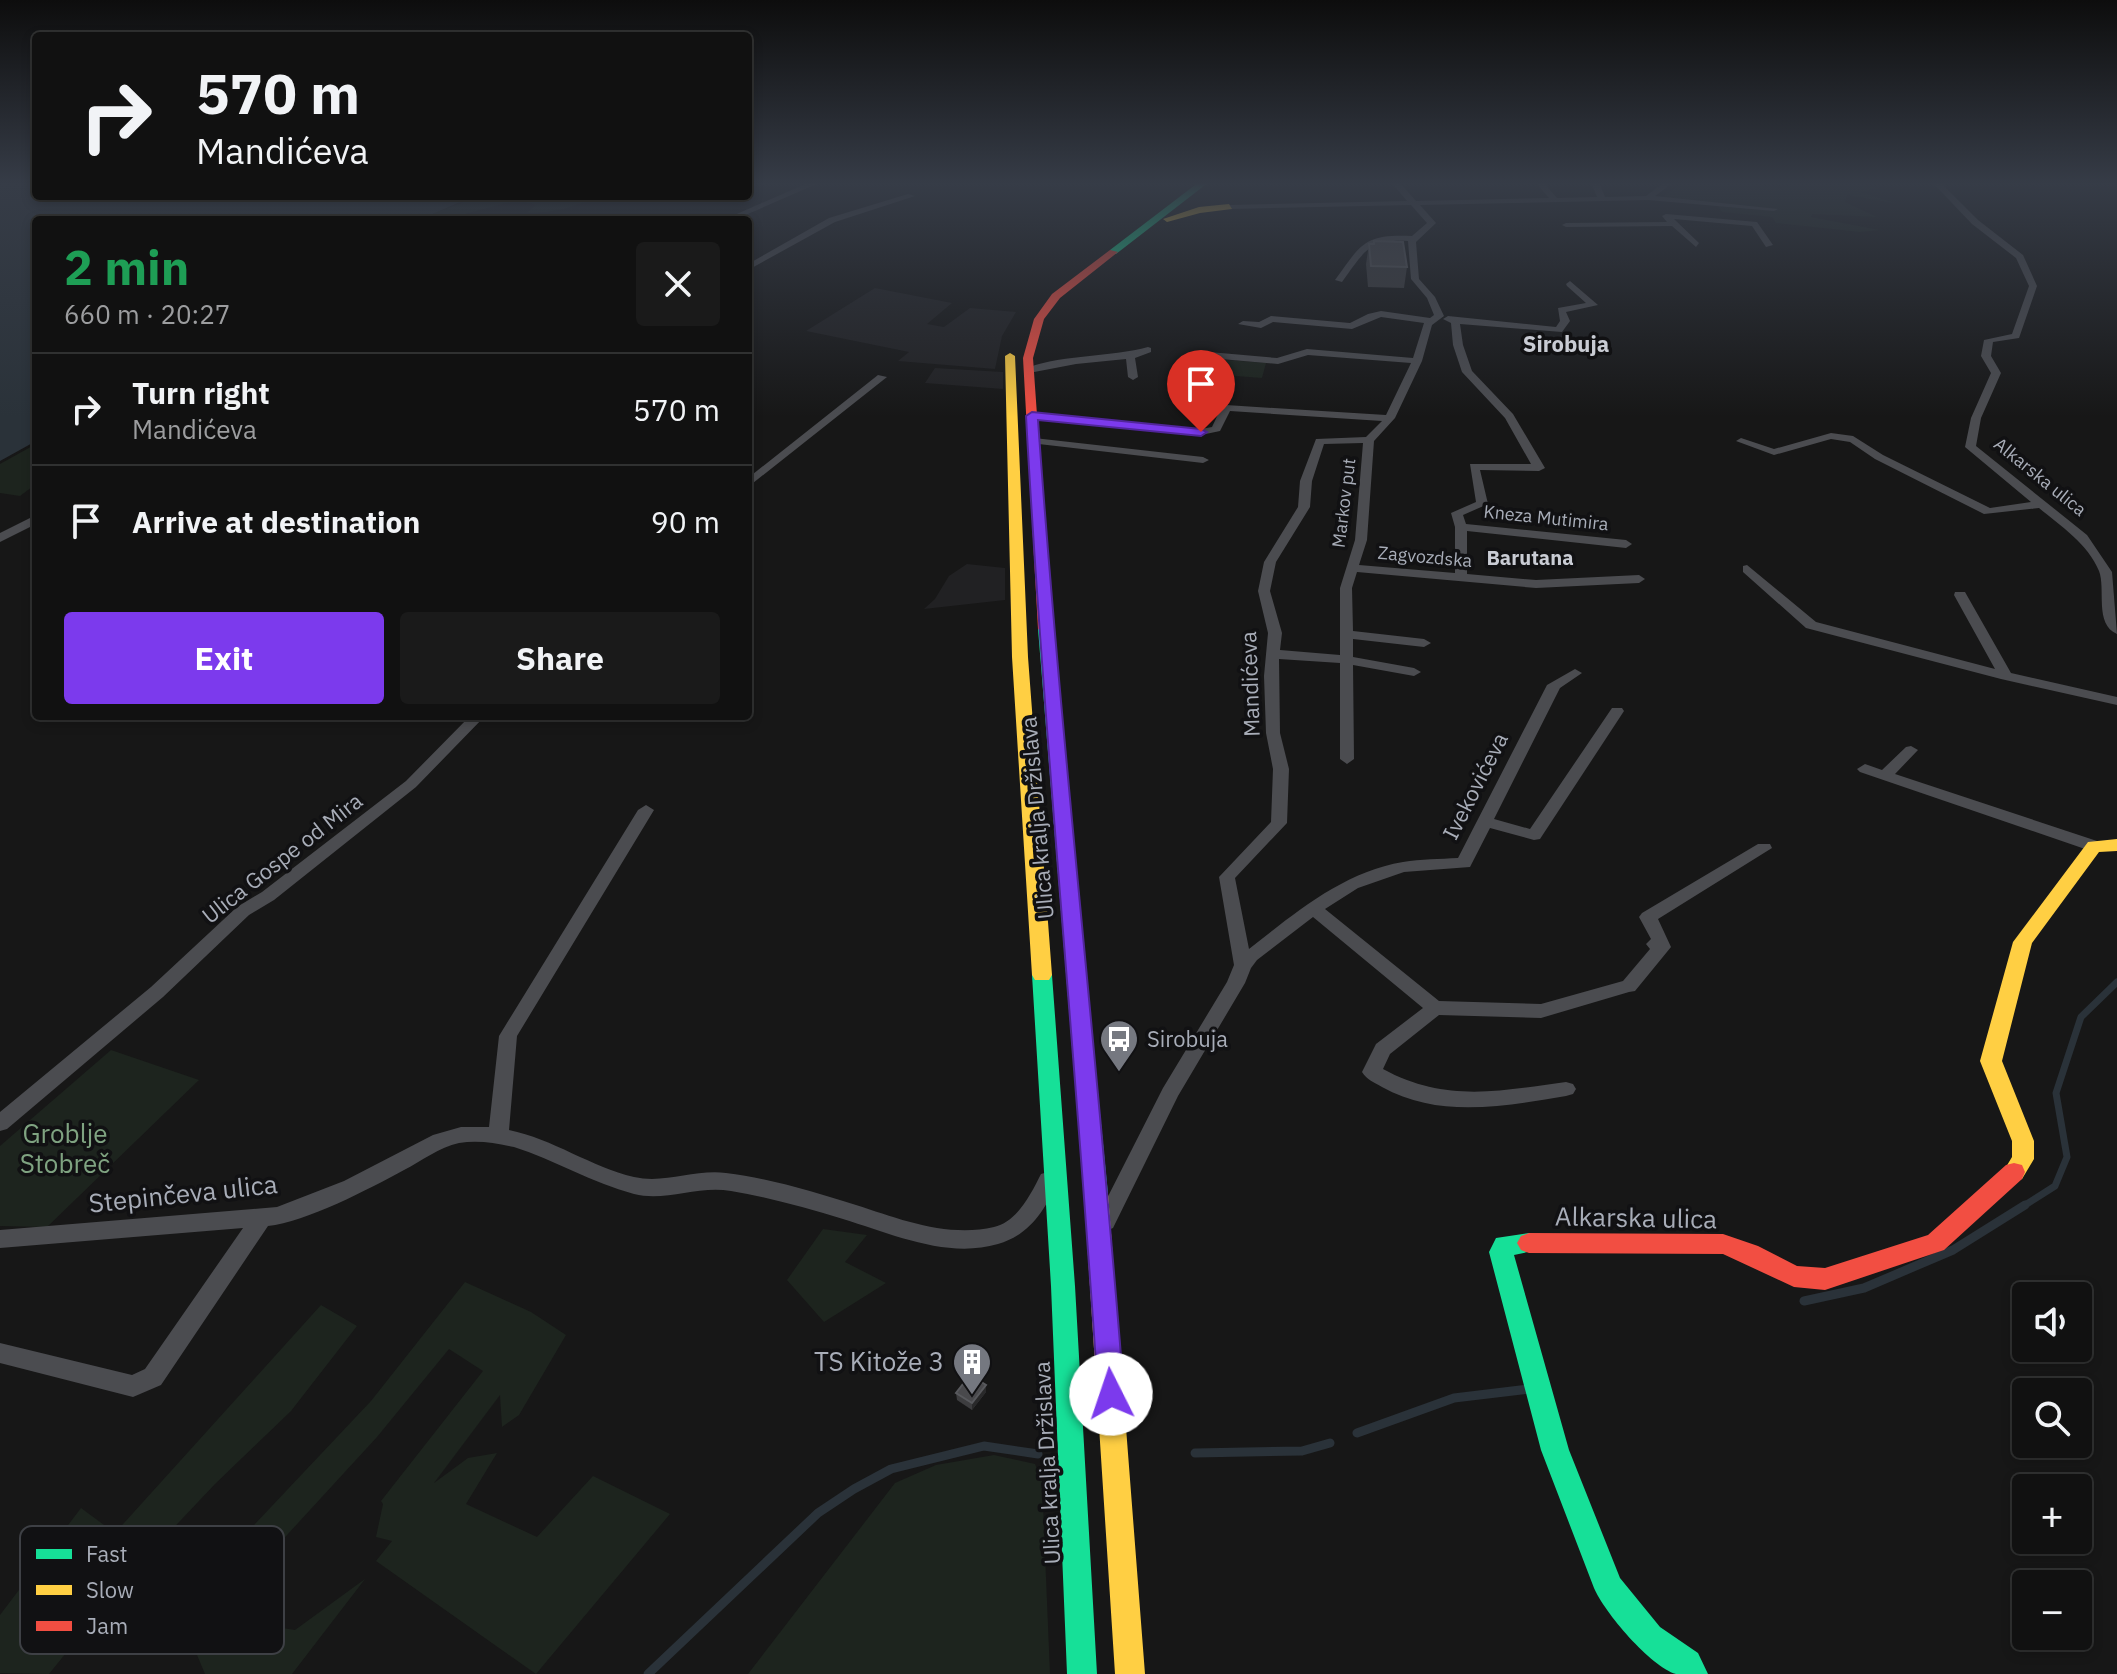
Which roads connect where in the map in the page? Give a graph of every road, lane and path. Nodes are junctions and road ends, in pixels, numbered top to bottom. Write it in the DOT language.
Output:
graph roads {
  1 [pos="1090,260"];
  2 [pos="1101,260"];
  3 [pos="1353,260"];
  4 [pos="1415,260"];
  5 [pos="2021,260"];
  6 [pos="1339,280"];
  7 [pos="1570,284"];
  8 [pos="1436,319"];
  9 [pos="1455,321"];
  10 [pos="1243,324"];
  11 [pos="1148,350"];
  12 [pos="1209,355"];
  13 [pos="1130,356"];
  14 [pos="1417,361"];
  15 [pos="1029,370"];
  16 [pos="882,377"];
  17 [pos="1133,377"];
  18 [pos="1032,416"];
  19 [pos="1390,418"];
  20 [pos="1369,440"];
  21 [pos="1034,441"];
  22 [pos="1741,441"];
  23 [pos="1203,460"];
  24 [pos="752,481"];
  25 [pos="2042,504"];
  26 [pos="32,521"];
  27 [pos="1461,527"];
  28 [pos="0,538"];
  29 [pos="1626,544"];
  30 [pos="1352,568"];
  31 [pos="1747,569"];
  32 [pos="1461,579"];
  33 [pos="1639,579"];
  34 [pos="1960,595"];
  35 [pos="2117,630"];
  36 [pos="1347,634"];
  37 [pos="1424,643"];
  38 [pos="1273,654"];
  39 [pos="1347,660"];
  40 [pos="1414,672"];
  41 [pos="1575,673"];
  42 [pos="2006,676"];
  43 [pos="2117,701"];
  44 [pos="1617,711"];
  45 [pos="474,720"];
  46 [pos="1911,750"];
  47 [pos="1347,759"];
  48 [pos="1865,769"];
  49 [pos="1885,775"];
  50 [pos="646,810"];
  51 [pos="1484,821"];
  52 [pos="2117,845"];
  53 [pos="2094,846"];
  54 [pos="1764,848"];
  55 [pos="1313,908"];
  56 [pos="1243,965"];
  57 [pos="1435,1008"];
  58 [pos="1566,1089"];
  59 [pos="0,1123"];
  60 [pos="498,1136"];
  61 [pos="1055,1159"];
  62 [pos="260,1220"];
  63 [pos="1100,1234"];
  64 [pos="0,1239"];
  65 [pos="0,1353"];
  66 [pos="1082,1674"];
  67 [pos="1130,1674"];
  68 [pos="1693,1674"];
  1 -- 61 [label="main road, Ulica kralja Držislava"];
  2 -- 15 [label="main road, Ulica kralja Držislava"];
  3 -- 6 [label="street"];
  4 -- 8 [label="street"];
  5 -- 25 [label="street, Alkarska ulica"];
  7 -- 9 [label="street"];
  8 -- 9 [label="street"];
  8 -- 10 [label="street"];
  8 -- 14 [label="street, Markov put"];
  9 -- 27 [label="street, Kneza Mutimira"];
  11 -- 13 [label="street"];
  12 -- 14 [label="street"];
  13 -- 15 [label="street"];
  13 -- 17 [label="street"];
  14 -- 19 [label="street, Markov put"];
  15 -- 18 [label="main road, Ulica kralja Držislava"];
  16 -- 24 [label="street"];
  18 -- 19 [label="street"];
  18 -- 21 [label="main road, Ulica kralja Držislava"];
  19 -- 20 [label="street, Markov put"];
  20 -- 30 [label="street, Markov put"];
  20 -- 38 [label="street, Mandićeva"];
  21 -- 23 [label="street"];
  21 -- 63 [label="main road, Ulica kralja Držislava"];
  22 -- 25 [label="street"];
  25 -- 35 [label="street, Alkarska ulica"];
  26 -- 28 [label="street"];
  27 -- 29 [label="street, Kneza Mutimira"];
  27 -- 32 [label="street, Kneza Mutimira"];
  30 -- 32 [label="street, Zagvozdska"];
  30 -- 36 [label="street, Markov put"];
  31 -- 42 [label="street"];
  32 -- 33 [label="street, Zagvozdska"];
  34 -- 42 [label="street"];
  36 -- 37 [label="street"];
  36 -- 39 [label="street, Markov put"];
  38 -- 39 [label="street"];
  38 -- 56 [label="street, Mandićeva"];
  39 -- 40 [label="street"];
  39 -- 47 [label="street, Markov put"];
  41 -- 51 [label="street, Ivekovićeva"];
  42 -- 43 [label="street"];
  44 -- 51 [label="street"];
  45 -- 59 [label="street, Ulica Gospe od Mira"];
  46 -- 49 [label="street"];
  48 -- 49 [label="street"];
  49 -- 53 [label="street"];
  50 -- 60 [label="street"];
  51 -- 55 [label="street, Ivekovićeva"];
  52 -- 53 [label="main road"];
  53 -- 68 [label="main road, Alkarska ulica"];
  54 -- 57 [label="street"];
  55 -- 56 [label="street, Ivekovićeva"];
  55 -- 57 [label="street"];
  56 -- 63 [label="street, Ivekovićeva"];
  57 -- 58 [label="street"];
  60 -- 61 [label="street, Stepinčeva ulica"];
  60 -- 62 [label="street, Stepinčeva ulica"];
  61 -- 66 [label="main road, Ulica kralja Držislava"];
  62 -- 64 [label="street, Stepinčeva ulica"];
  62 -- 65 [label="street"];
  63 -- 67 [label="main road, Ulica kralja Držislava"];
}
